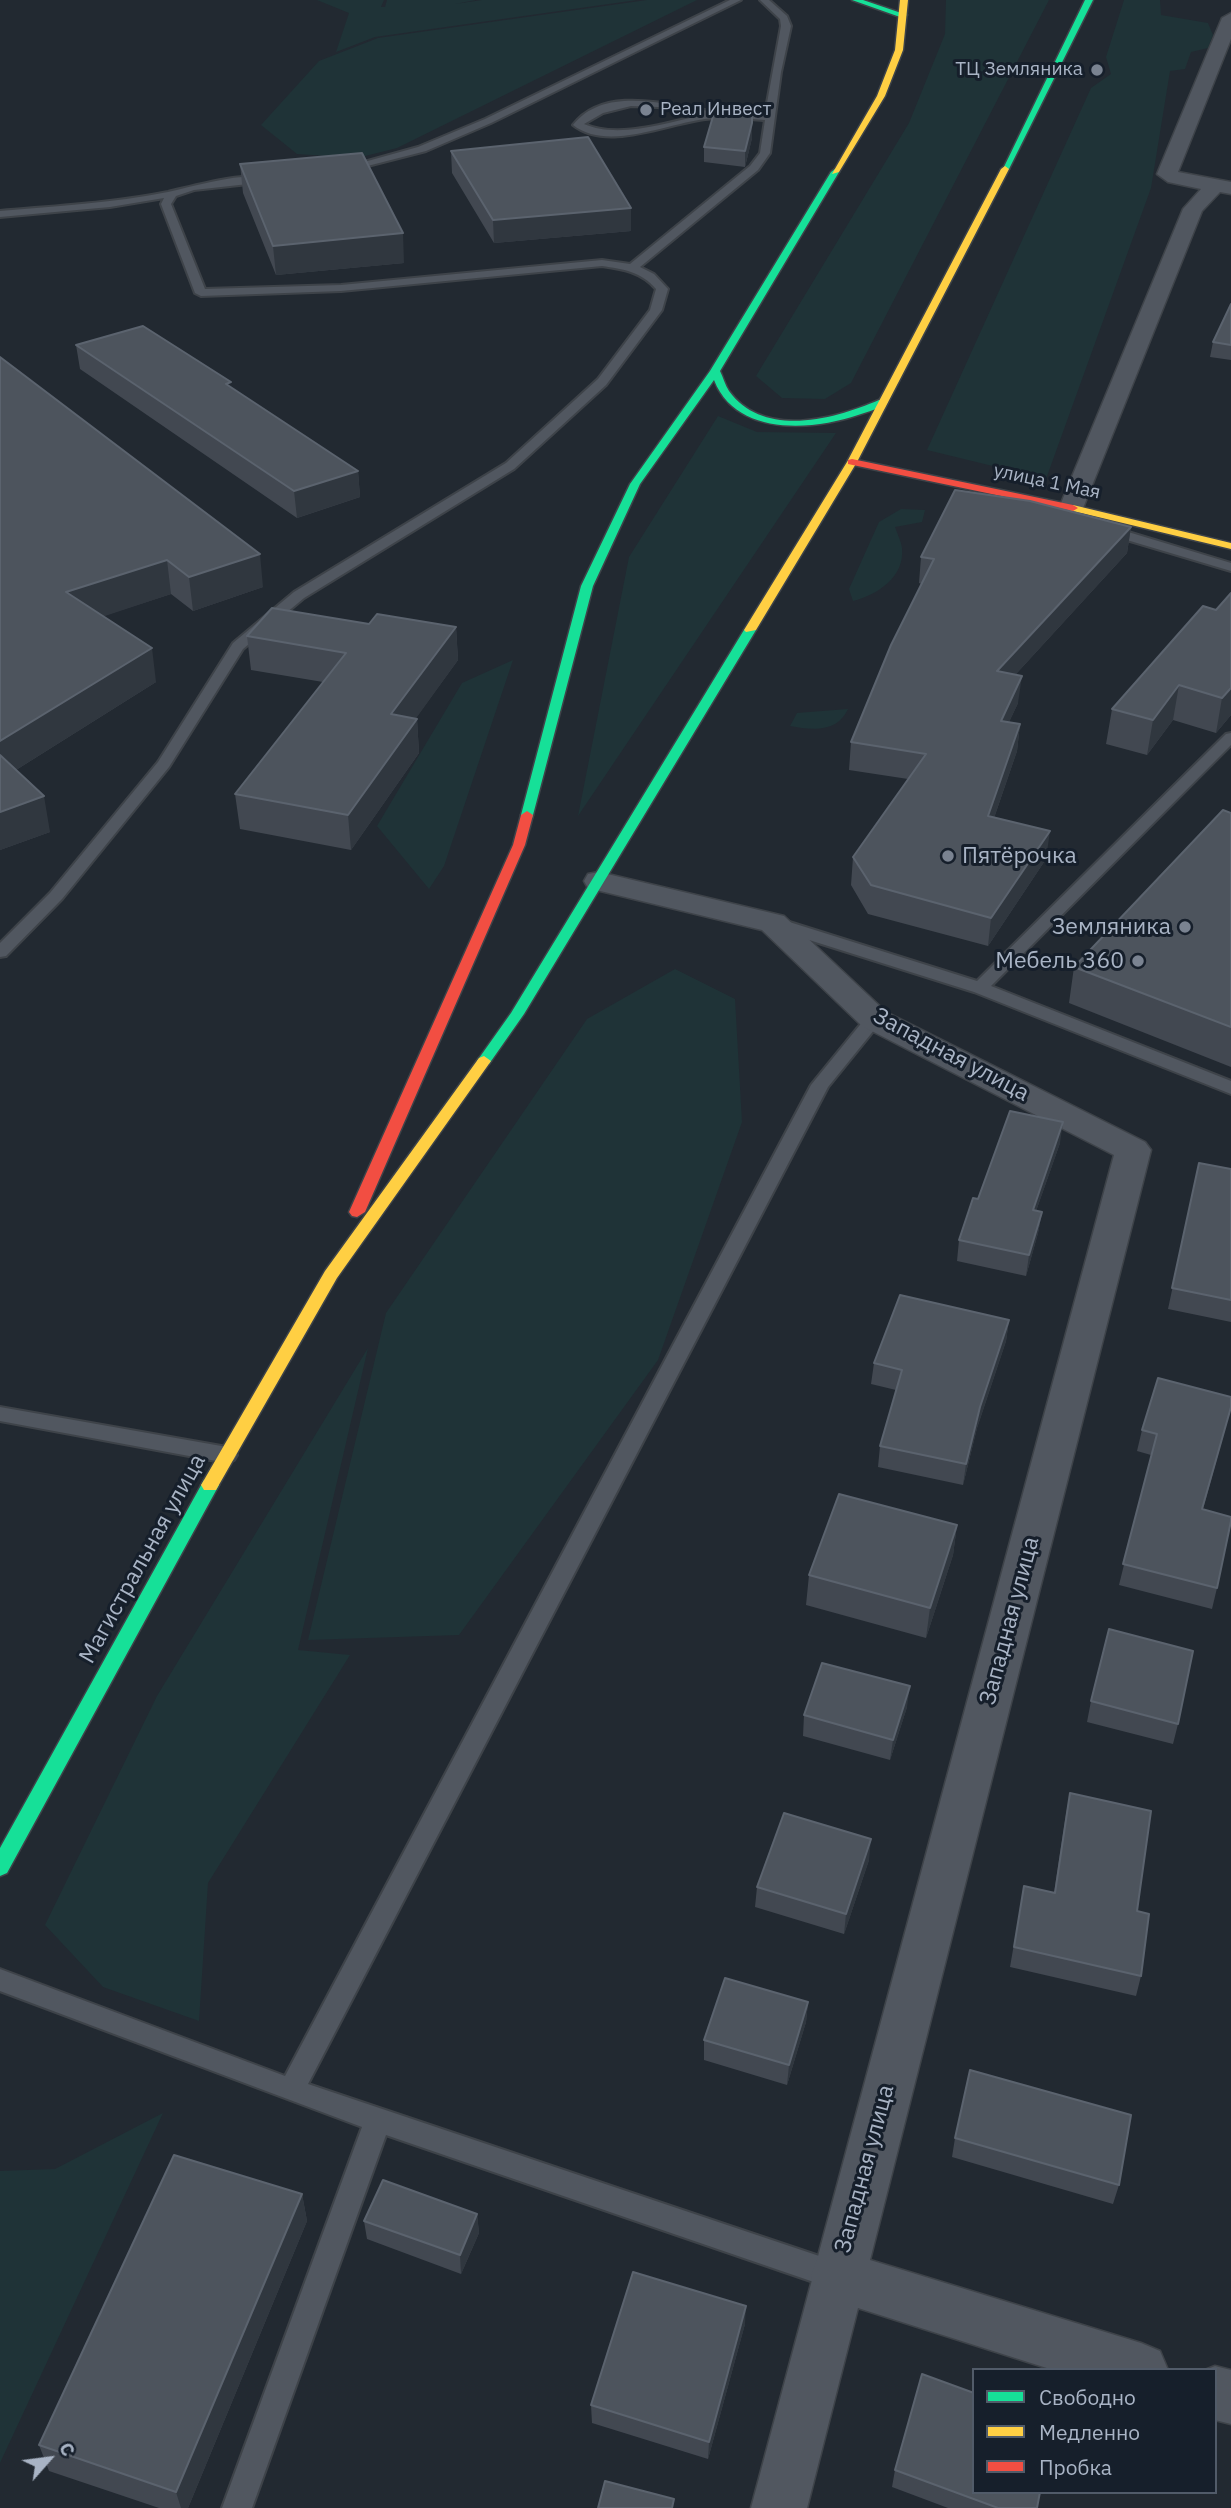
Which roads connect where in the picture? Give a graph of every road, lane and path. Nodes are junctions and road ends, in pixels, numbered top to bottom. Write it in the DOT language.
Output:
graph roads {
  1 [pos="737,0"];
  2 [pos="764,0"];
  3 [pos="856,0"];
  4 [pos="1089,0"];
  5 [pos="904,7"];
  6 [pos="1231,18"];
  7 [pos="714,115"];
  8 [pos="770,117"];
  9 [pos="327,173"];
  10 [pos="274,178"];
  11 [pos="1223,187"];
  12 [pos="172,194"];
  13 [pos="0,214"];
  14 [pos="632,267"];
  15 [pos="715,371"];
  16 [pos="883,402"];
  17 [pos="852,462"];
  18 [pos="1071,508"];
  19 [pos="1231,545"];
  20 [pos="1231,567"];
  21 [pos="1231,737"];
  22 [pos="599,881"];
  23 [pos="773,923"];
  24 [pos="0,952"];
  25 [pos="980,988"];
  26 [pos="874,1019"];
  27 [pos="1231,1088"];
  28 [pos="331,1275"];
  29 [pos="0,1414"];
  30 [pos="227,1455"];
  31 [pos="0,1867"];
  32 [pos="0,1980"];
  33 [pos="291,2090"];
  34 [pos="377,2120"];
  35 [pos="837,2276"];
  36 [pos="1135,2368"];
  37 [pos="237,2508"];
  38 [pos="779,2508"];
  1 -- 9 [label="lane"];
  2 -- 8 [label="lane"];
  3 -- 5 [label="main road"];
  4 -- 16 [label="main road"];
  5 -- 15 [label="main road"];
  6 -- 11 [label="street"];
  7 -- 7 [label="lane"];
  7 -- 8 [label="lane"];
  8 -- 14 [label="lane"];
  10 -- 12 [label="lane"];
  11 -- 18 [label="street"];
  12 -- 13 [label="lane"];
  12 -- 14 [label="lane"];
  14 -- 24 [label="lane"];
  15 -- 16 [label="main road"];
  15 -- 28 [label="main road"];
  16 -- 17 [label="main road"];
  17 -- 18 [label="main road, улица 1 Мая"];
  17 -- 22 [label="main road"];
  18 -- 19 [label="main road, улица 1 Мая"];
  18 -- 20 [label="lane"];
  21 -- 25 [label="lane"];
  22 -- 23 [label="street"];
  22 -- 28 [label="main road"];
  23 -- 25 [label="lane"];
  23 -- 26 [label="street, Западная улица"];
  25 -- 27 [label="lane"];
  26 -- 33 [label="lane"];
  26 -- 35 [label="street, Западная улица"];
  28 -- 30 [label="main road, Магистральная улица"];
  29 -- 30 [label="lane"];
  30 -- 31 [label="main road, Магистральная улица"];
  32 -- 33 [label="lane"];
  33 -- 34 [label="lane"];
  34 -- 35 [label="lane"];
  34 -- 37 [label="lane"];
  35 -- 36 [label="street"];
  35 -- 38 [label="street, Западная улица"];
}
